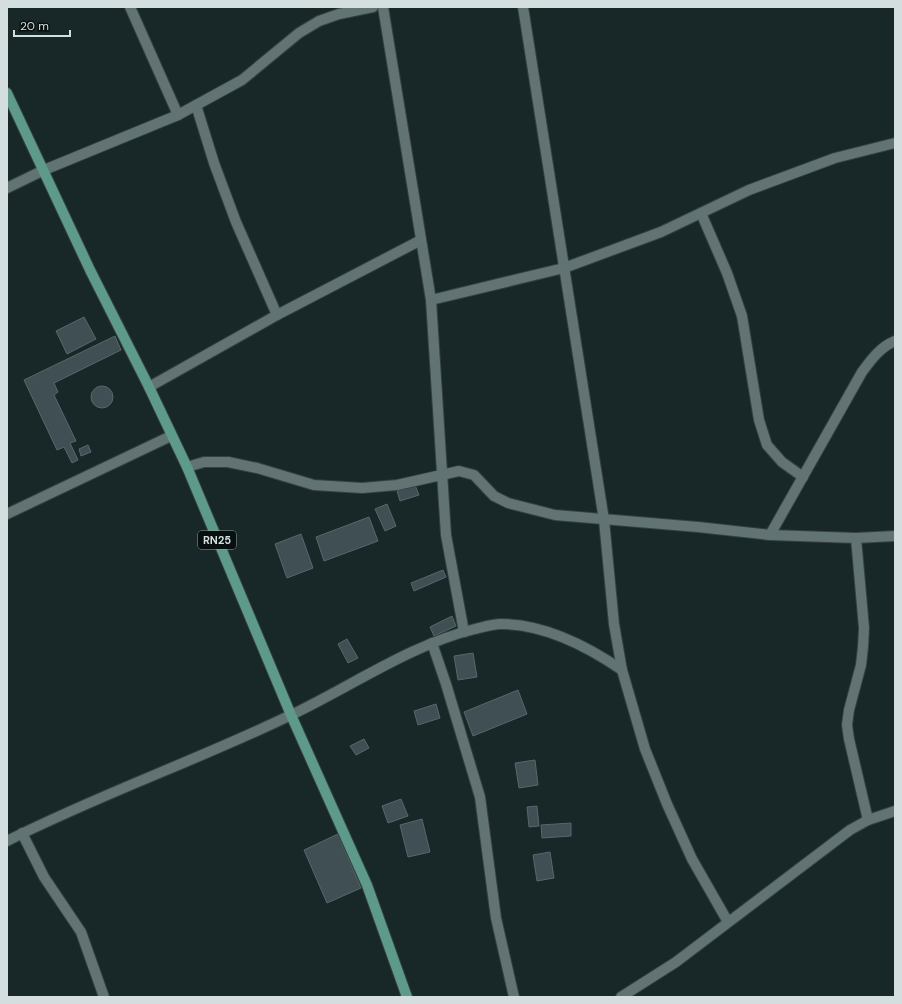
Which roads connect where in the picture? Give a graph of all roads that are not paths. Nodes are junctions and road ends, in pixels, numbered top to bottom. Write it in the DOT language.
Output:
graph roads {
  1 [pos="130,7"];
  2 [pos="373,7"];
  3 [pos="383,7"];
  4 [pos="523,7"];
  5 [pos="7,93"];
  6 [pos="196,105"];
  7 [pos="178,115"];
  8 [pos="895,143"];
  9 [pos="44,170"];
  10 [pos="7,188"];
  11 [pos="701,213"];
  12 [pos="421,240"];
  13 [pos="564,268"];
  14 [pos="431,300"];
  15 [pos="276,315"];
  16 [pos="895,342"];
  17 [pos="149,387"];
  18 [pos="171,436"];
  19 [pos="187,467"];
  20 [pos="442,474"];
  21 [pos="803,477"];
  22 [pos="7,514"];
  23 [pos="604,520"];
  24 [pos="770,535"];
  25 [pos="895,536"];
  26 [pos="856,538"];
  27 [pos="464,632"];
  28 [pos="432,642"];
  29 [pos="622,670"];
  30 [pos="291,715"];
  31 [pos="895,811"];
  32 [pos="868,820"];
  33 [pos="22,833"];
  34 [pos="7,841"];
  35 [pos="728,922"];
  36 [pos="104,997"];
  37 [pos="407,997"];
  38 [pos="514,997"];
  39 [pos="621,997"];
  1 -- 7 [label="street"];
  2 -- 6 [label="street"];
  3 -- 12 [label="street"];
  4 -- 13 [label="street"];
  5 -- 9 [label="main road, RN25"];
  6 -- 7 [label="street"];
  6 -- 15 [label="street"];
  7 -- 9 [label="street"];
  8 -- 11 [label="street"];
  9 -- 10 [label="street"];
  9 -- 17 [label="main road, RN25"];
  11 -- 13 [label="street"];
  11 -- 21 [label="street"];
  12 -- 14 [label="street"];
  12 -- 15 [label="street"];
  13 -- 14 [label="street"];
  13 -- 23 [label="street"];
  14 -- 20 [label="street"];
  15 -- 17 [label="street"];
  16 -- 21 [label="street"];
  17 -- 18 [label="main road, RN25"];
  18 -- 19 [label="main road, RN25"];
  18 -- 22 [label="street"];
  19 -- 20 [label="street"];
  19 -- 30 [label="main road, RN25"];
  20 -- 23 [label="street"];
  20 -- 27 [label="street"];
  21 -- 24 [label="street"];
  23 -- 24 [label="street"];
  23 -- 29 [label="street"];
  24 -- 26 [label="street"];
  25 -- 26 [label="street"];
  26 -- 32 [label="street"];
  27 -- 28 [label="street"];
  27 -- 29 [label="street"];
  28 -- 30 [label="street"];
  28 -- 38 [label="street"];
  29 -- 35 [label="street"];
  30 -- 33 [label="street"];
  30 -- 37 [label="main road, RN25"];
  31 -- 32 [label="street"];
  32 -- 35 [label="street"];
  33 -- 34 [label="street"];
  33 -- 36 [label="street"];
  35 -- 39 [label="street"];
}
